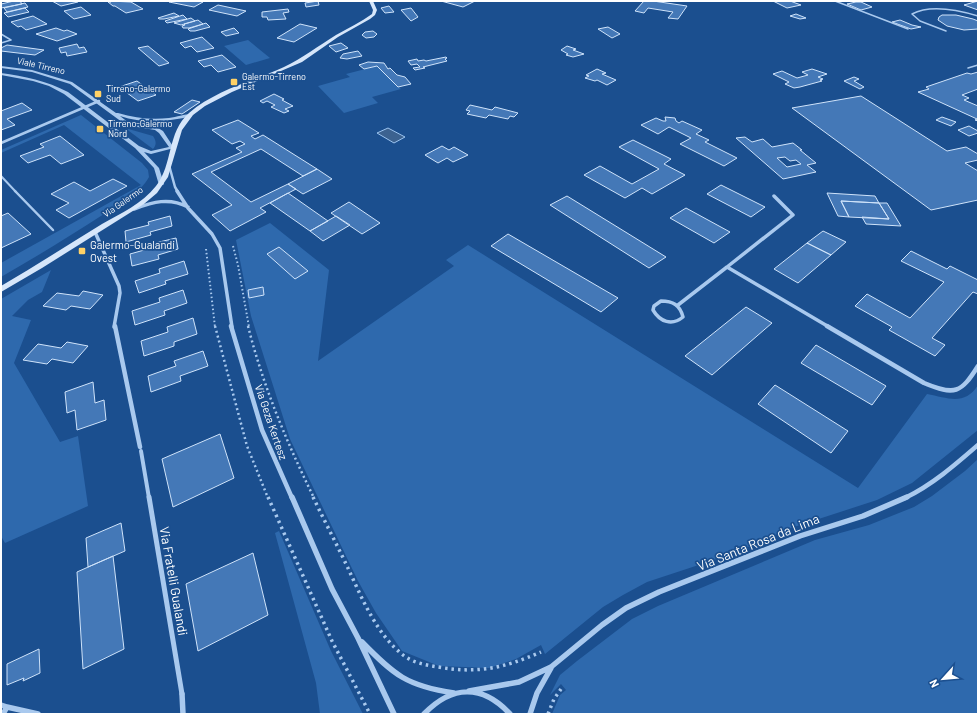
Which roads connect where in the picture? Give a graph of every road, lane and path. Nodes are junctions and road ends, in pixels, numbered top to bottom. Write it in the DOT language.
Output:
graph roads {
  1 [pos="371,1"];
  2 [pos="835,1"];
  3 [pos="978,16"];
  4 [pos="908,29"];
  5 [pos="946,31"];
  6 [pos="1,34"];
  7 [pos="1,43"];
  8 [pos="978,65"];
  9 [pos="1,67"];
  10 [pos="968,68"];
  11 [pos="1,74"];
  12 [pos="99,101"];
  13 [pos="86,107"];
  14 [pos="115,113"];
  15 [pos="190,115"];
  16 [pos="1,143"];
  17 [pos="137,147"];
  18 [pos="172,148"];
  19 [pos="169,164"];
  20 [pos="1,176"];
  21 [pos="161,184"];
  22 [pos="774,196"];
  23 [pos="188,208"];
  24 [pos="128,212"];
  25 [pos="53,230"];
  26 [pos="95,232"];
  27 [pos="230,240"];
  28 [pos="727,267"];
  29 [pos="1,289"];
  30 [pos="678,305"];
  31 [pos="978,366"];
  32 [pos="978,445"];
  33 [pos="140,449"];
  34 [pos="358,638"];
  35 [pos="541,652"];
  36 [pos="551,667"];
  37 [pos="561,689"];
  38 [pos="469,691"];
  39 [pos="454,693"];
  40 [pos="182,694"];
  41 [pos="4,706"];
  42 [pos="3,714"];
  43 [pos="38,714"];
  44 [pos="183,714"];
  45 [pos="394,714"];
  46 [pos="424,714"];
  47 [pos="510,714"];
  48 [pos="530,714"];
  49 [pos="548,714"];
  1 -- 15 [label="main road, Via Galermo"];
  2 -- 4 [label="lane"];
  3 -- 5 [label="lane"];
  6 -- 7 [label="lane"];
  8 -- 10 [label="lane"];
  9 -- 12 [label="street, Viale Tirreno"];
  11 -- 13 [label="street, Viale Tirreno"];
  12 -- 13 [label="street"];
  12 -- 14 [label="street, Viale Tirreno"];
  13 -- 16 [label="street"];
  13 -- 17 [label="street, Viale Tirreno"];
  14 -- 15 [label="street"];
  14 -- 18 [label="street, Viale Tirreno"];
  15 -- 18 [label="main road, Via Galermo"];
  17 -- 18 [label="street"];
  17 -- 21 [label="street, Viale Tirreno"];
  18 -- 19 [label="main road, Via Galermo"];
  19 -- 21 [label="main road, Via Galermo"];
  19 -- 23 [label="street"];
  20 -- 25 [label="lane"];
  21 -- 24 [label="main road, Via Galermo"];
  22 -- 28 [label="street"];
  23 -- 24 [label="street"];
  23 -- 34 [label="street, Via Geza Kertesz"];
  24 -- 26 [label="main road, Via Galermo"];
  26 -- 29 [label="main road, Via Galermo"];
  26 -- 33 [label="street, Via Fratelli Gualandi"];
  27 -- 35 [label="path"];
  28 -- 30 [label="street"];
  28 -- 31 [label="street"];
  30 -- 30 [label="street"];
  32 -- 36 [label="street, Via Santa Rosa da Lima"];
  33 -- 40 [label="street, Via Fratelli Gualandi"];
  34 -- 39 [label="street"];
  34 -- 45 [label="street, Via Geza Kertesz"];
  36 -- 38 [label="street"];
  36 -- 48 [label="street"];
  37 -- 49 [label="path"];
  38 -- 39 [label="street"];
  38 -- 47 [label="street"];
  39 -- 46 [label="street"];
  40 -- 44 [label="street, Via Fratelli Gualandi"];
  41 -- 42 [label="street"];
  41 -- 43 [label="street"];
}
